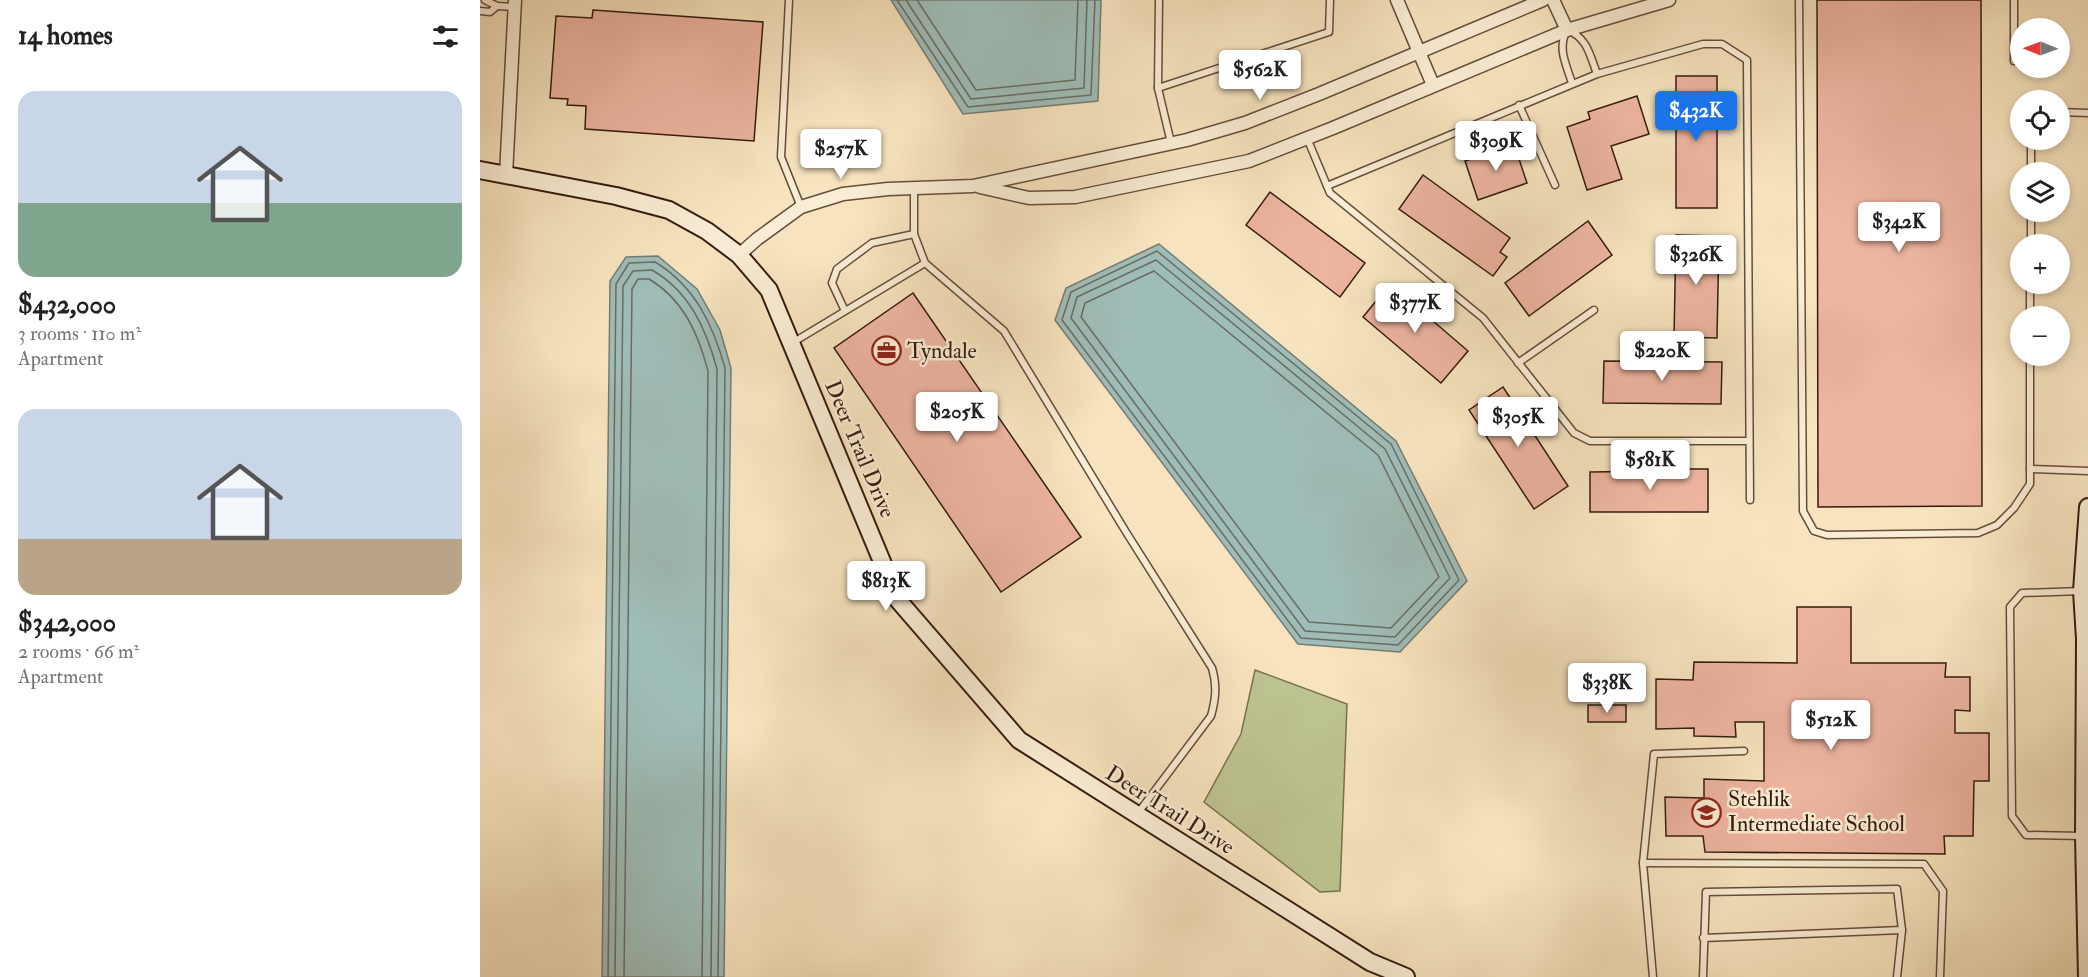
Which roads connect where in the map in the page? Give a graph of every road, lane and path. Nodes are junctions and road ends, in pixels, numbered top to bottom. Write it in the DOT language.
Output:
graph roads {
  1 [pos="485,0"];
  2 [pos="789,0"];
  3 [pos="1159,0"];
  4 [pos="1330,0"];
  5 [pos="1397,0"];
  6 [pos="1543,0"];
  7 [pos="1553,0"];
  8 [pos="1669,0"];
  9 [pos="1799,0"];
  10 [pos="2014,0"];
  11 [pos="515,3"];
  12 [pos="497,6"];
  13 [pos="480,11"];
  14 [pos="2014,18"];
  15 [pos="1567,30"];
  16 [pos="1419,52"];
  17 [pos="1597,74"];
  18 [pos="1572,83"];
  19 [pos="1432,85"];
  20 [pos="1158,88"];
  21 [pos="1519,105"];
  22 [pos="2070,112"];
  23 [pos="2088,113"];
  24 [pos="1307,138"];
  25 [pos="1171,144"];
  26 [pos="480,170"];
  27 [pos="506,175"];
  28 [pos="1556,185"];
  29 [pos="973,186"];
  30 [pos="1327,186"];
  31 [pos="914,189"];
  32 [pos="801,207"];
  33 [pos="914,234"];
  34 [pos="739,255"];
  35 [pos="925,263"];
  36 [pos="1594,310"];
  37 [pos="845,311"];
  38 [pos="792,343"];
  39 [pos="1518,363"];
  40 [pos="2030,366"];
  41 [pos="1749,441"];
  42 [pos="2030,469"];
  43 [pos="2088,471"];
  44 [pos="1750,500"];
  45 [pos="2088,507"];
  46 [pos="2082,591"];
  47 [pos="2087,727"];
  48 [pos="1744,751"];
  49 [pos="1136,815"];
  50 [pos="2084,837"];
  51 [pos="1643,862"];
  52 [pos="1902,930"];
  53 [pos="1703,938"];
  54 [pos="1406,977"];
  55 [pos="1653,977"];
  56 [pos="1703,977"];
  57 [pos="1897,977"];
  58 [pos="1940,977"];
  59 [pos="2088,977"];
  1 -- 12 [label="lane"];
  2 -- 32 [label="lane"];
  3 -- 20 [label="lane"];
  4 -- 20 [label="lane"];
  5 -- 16 [label="street"];
  6 -- 16 [label="street"];
  7 -- 15 [label="street"];
  8 -- 15 [label="street"];
  9 -- 42 [label="lane"];
  10 -- 14 [label="lane"];
  11 -- 12 [label="lane"];
  11 -- 27 [label="street"];
  12 -- 13 [label="lane"];
  15 -- 17 [label="lane"];
  15 -- 18 [label="lane"];
  15 -- 19 [label="street"];
  16 -- 19 [label="street"];
  16 -- 25 [label="street"];
  17 -- 18 [label="lane"];
  17 -- 41 [label="lane"];
  18 -- 21 [label="lane"];
  19 -- 24 [label="street"];
  20 -- 25 [label="lane"];
  21 -- 28 [label="lane"];
  21 -- 30 [label="lane"];
  22 -- 23 [label="lane"];
  24 -- 29 [label="street"];
  24 -- 30 [label="lane"];
  25 -- 29 [label="street"];
  26 -- 27 [label="street, Deer Trail Drive"];
  27 -- 34 [label="street, Deer Trail Drive"];
  29 -- 31 [label="street"];
  30 -- 39 [label="lane"];
  31 -- 32 [label="street"];
  31 -- 33 [label="lane"];
  32 -- 34 [label="street"];
  33 -- 35 [label="lane"];
  33 -- 37 [label="lane"];
  34 -- 38 [label="street, Deer Trail Drive"];
  35 -- 37 [label="lane"];
  35 -- 49 [label="lane"];
  36 -- 39 [label="lane"];
  37 -- 38 [label="lane"];
  38 -- 49 [label="street, Deer Trail Drive"];
  39 -- 41 [label="lane"];
  40 -- 42 [label="lane"];
  41 -- 44 [label="lane"];
  42 -- 43 [label="lane"];
  45 -- 46 [label="street"];
  46 -- 47 [label="street"];
  46 -- 50 [label="lane"];
  47 -- 50 [label="street"];
  48 -- 51 [label="lane"];
  49 -- 54 [label="street, Deer Trail Drive"];
  50 -- 59 [label="street"];
  51 -- 55 [label="lane"];
  51 -- 58 [label="lane"];
  52 -- 53 [label="lane"];
  52 -- 53 [label="lane"];
  52 -- 57 [label="lane"];
  53 -- 56 [label="lane"];
}
